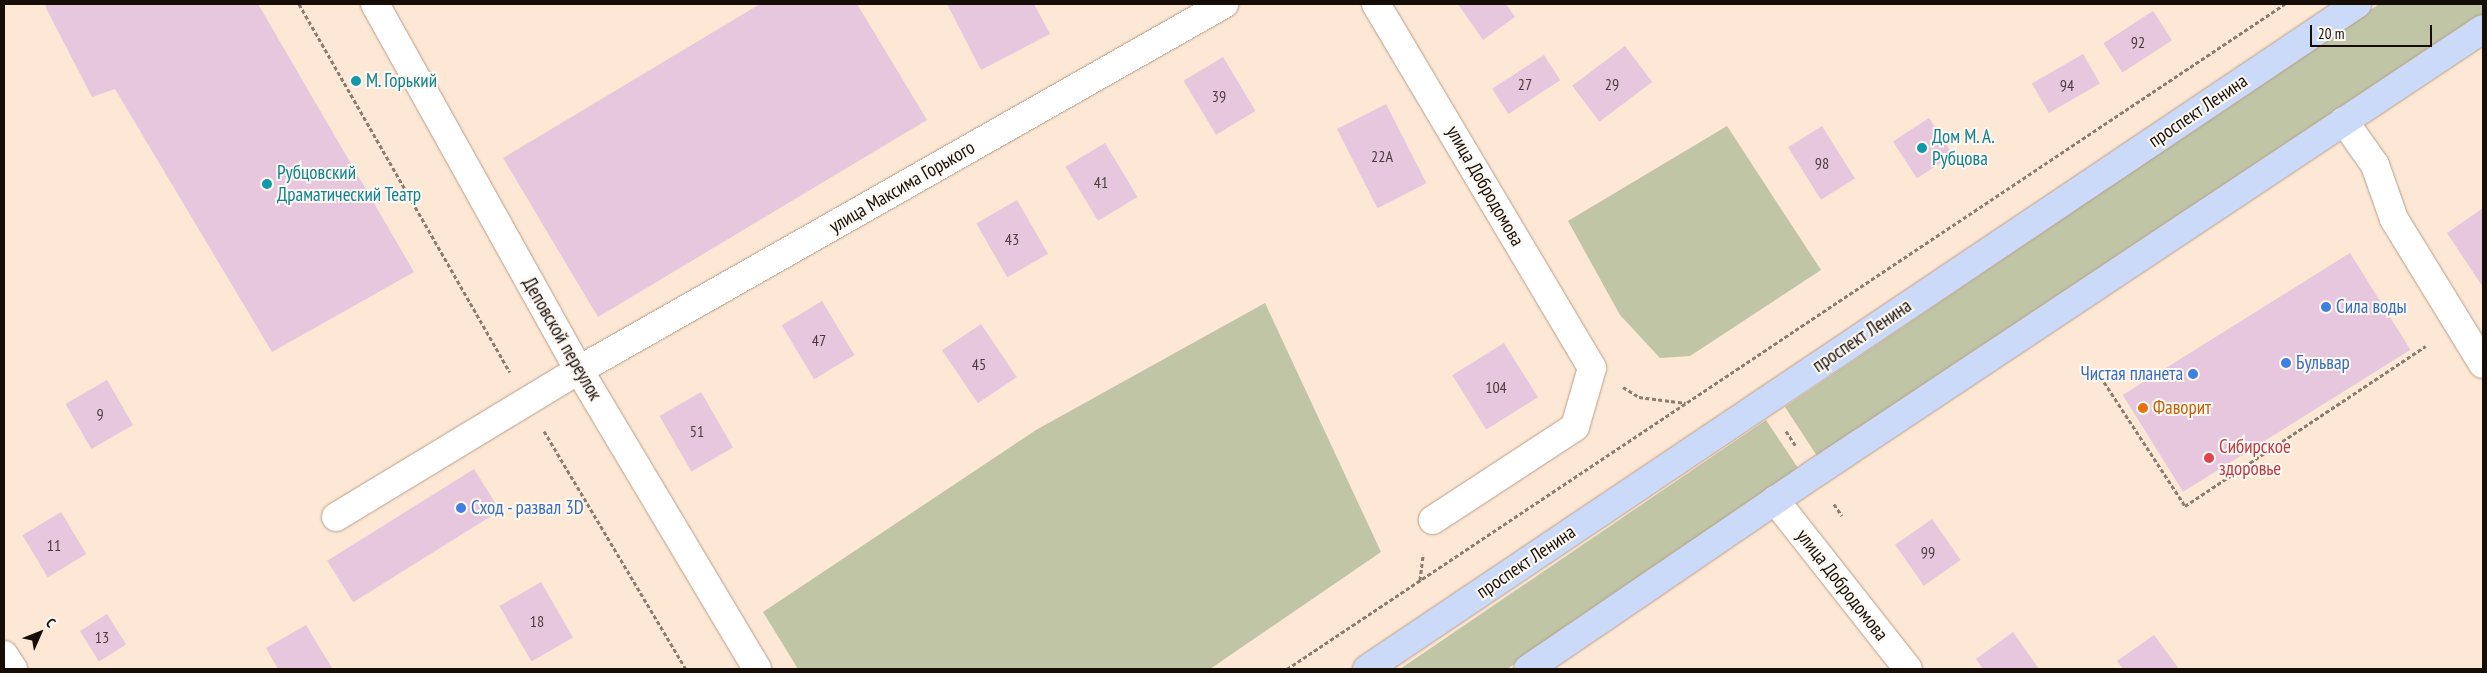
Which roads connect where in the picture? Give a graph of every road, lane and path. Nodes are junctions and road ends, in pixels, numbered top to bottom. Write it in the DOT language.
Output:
graph roads {
  1 [pos="298,4"];
  2 [pos="375,4"];
  3 [pos="1224,4"];
  4 [pos="1376,4"];
  5 [pos="2285,4"];
  6 [pos="2357,4"];
  7 [pos="2483,29"];
  8 [pos="2344,122"];
  9 [pos="2426,346"];
  10 [pos="2483,364"];
  11 [pos="1592,368"];
  12 [pos="579,370"];
  13 [pos="2104,382"];
  14 [pos="527,402"];
  15 [pos="1687,404"];
  16 [pos="1784,428"];
  17 [pos="1798,450"];
  18 [pos="1775,500"];
  19 [pos="336,516"];
  20 [pos="1432,520"];
  21 [pos="4,655"];
  22 [pos="12,669"];
  23 [pos="686,669"];
  24 [pos="757,669"];
  25 [pos="1287,669"];
  26 [pos="1367,669"];
  27 [pos="1528,669"];
  28 [pos="1908,669"];
  1 -- 14 [label="path"];
  2 -- 12 [label="street, Деповской переулок"];
  3 -- 12 [label="street, улица Максима Горького"];
  4 -- 11 [label="street, улица Добродомова"];
  5 -- 15 [label="path"];
  6 -- 26 [label="main road, проспект Ленина"];
  7 -- 8 [label="main road"];
  8 -- 10 [label="street"];
  8 -- 18 [label="main road"];
  9 -- 13 [label="path"];
  11 -- 15 [label="path"];
  11 -- 20 [label="street"];
  12 -- 14 [label="street, улица Максима Горького"];
  12 -- 24 [label="street, Деповской переулок"];
  14 -- 19 [label="street, улица Максима Горького"];
  14 -- 23 [label="path"];
  15 -- 25 [label="path"];
  16 -- 17 [label="path"];
  18 -- 27 [label="main road"];
  18 -- 28 [label="street, улица Добродомова"];
  21 -- 22 [label="street"];
}
